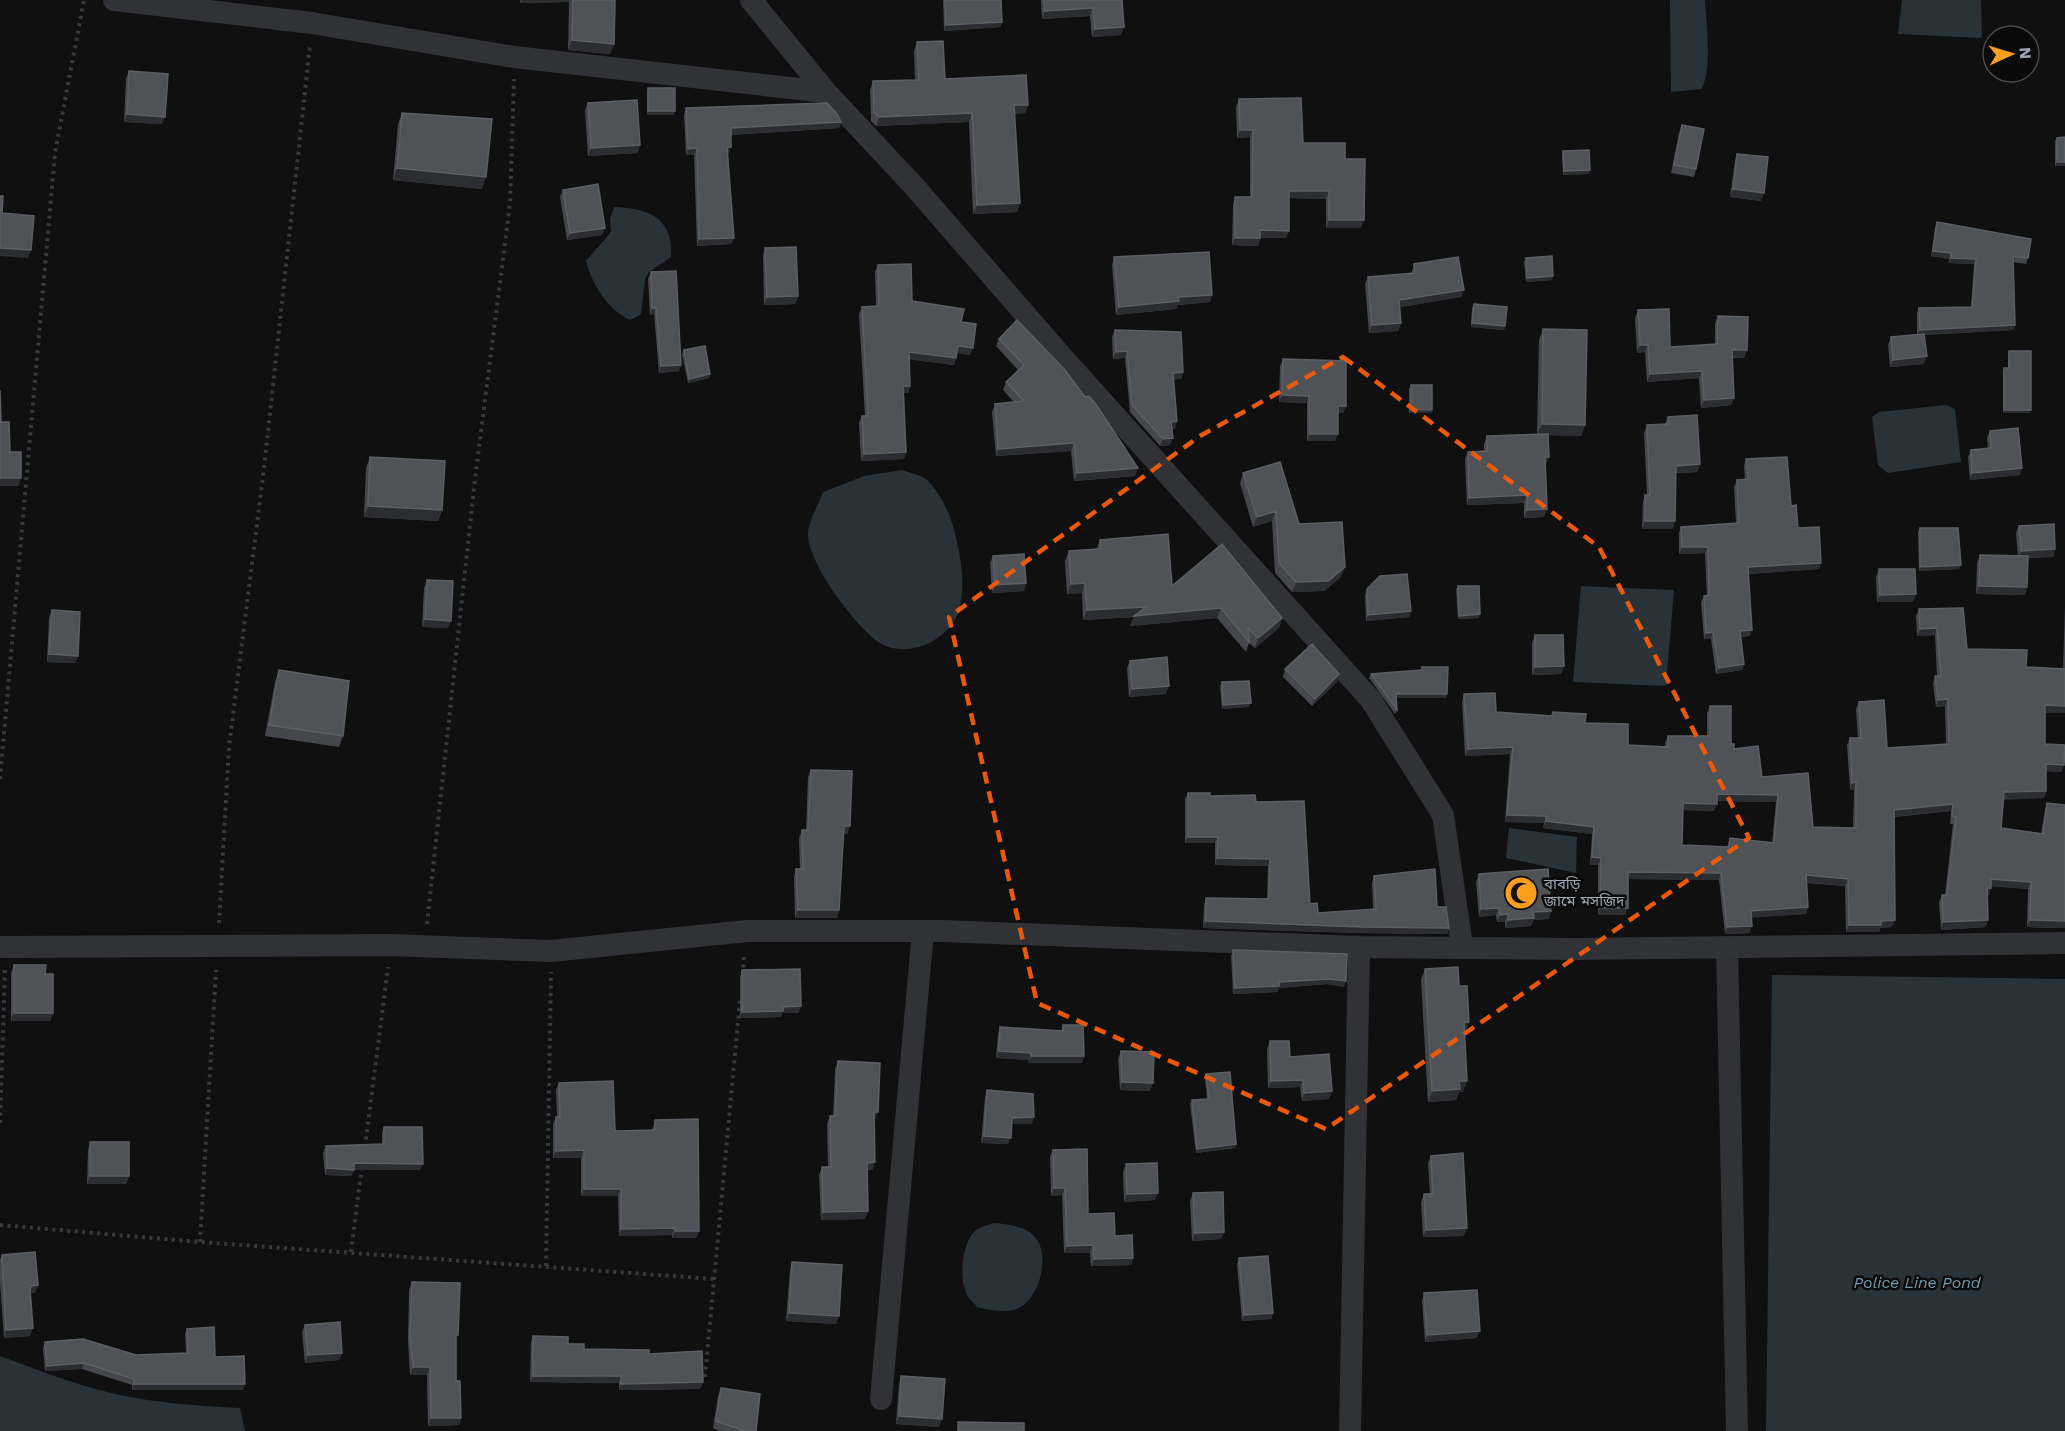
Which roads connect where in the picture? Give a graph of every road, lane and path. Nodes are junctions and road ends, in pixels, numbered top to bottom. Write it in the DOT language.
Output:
graph roads {
  1 [pos="84,0"];
  2 [pos="114,0"];
  3 [pos="751,0"];
  4 [pos="312,23"];
  5 [pos="514,57"];
  6 [pos="826,92"];
  7 [pos="0,780"];
  8 [pos="747,931"];
  9 [pos="923,931"];
  10 [pos="2065,943"];
  11 [pos="390,945"];
  12 [pos="217,946"];
  13 [pos="425,946"];
  14 [pos="1462,946"];
  15 [pos="3,947"];
  16 [pos="1359,947"];
  17 [pos="1727,947"];
  18 [pos="551,951"];
  19 [pos="742,977"];
  20 [pos="741,989"];
  21 [pos="0,1123"];
  22 [pos="0,1225"];
  23 [pos="200,1242"];
  24 [pos="351,1252"];
  25 [pos="546,1266"];
  26 [pos="714,1279"];
  27 [pos="705,1377"];
  28 [pos="881,1399"];
  29 [pos="1350,1431"];
  30 [pos="1737,1431"];
  1 -- 7 [label="path"];
  2 -- 4 [label="street"];
  3 -- 6 [label="street"];
  4 -- 5 [label="street"];
  4 -- 12 [label="path"];
  5 -- 6 [label="street"];
  5 -- 13 [label="path"];
  6 -- 14 [label="street"];
  8 -- 9 [label="street"];
  8 -- 18 [label="street"];
  8 -- 19 [label="path"];
  9 -- 16 [label="street"];
  9 -- 28 [label="street"];
  10 -- 17 [label="street"];
  11 -- 12 [label="street"];
  11 -- 13 [label="street"];
  11 -- 24 [label="path"];
  12 -- 15 [label="street"];
  12 -- 23 [label="path"];
  13 -- 18 [label="street"];
  14 -- 16 [label="street"];
  14 -- 17 [label="street"];
  15 -- 21 [label="path"];
  16 -- 29 [label="street"];
  17 -- 30 [label="street"];
  18 -- 25 [label="path"];
  20 -- 26 [label="path"];
  22 -- 23 [label="path"];
  23 -- 24 [label="path"];
  24 -- 25 [label="path"];
  25 -- 26 [label="path"];
  26 -- 27 [label="path"];
}
